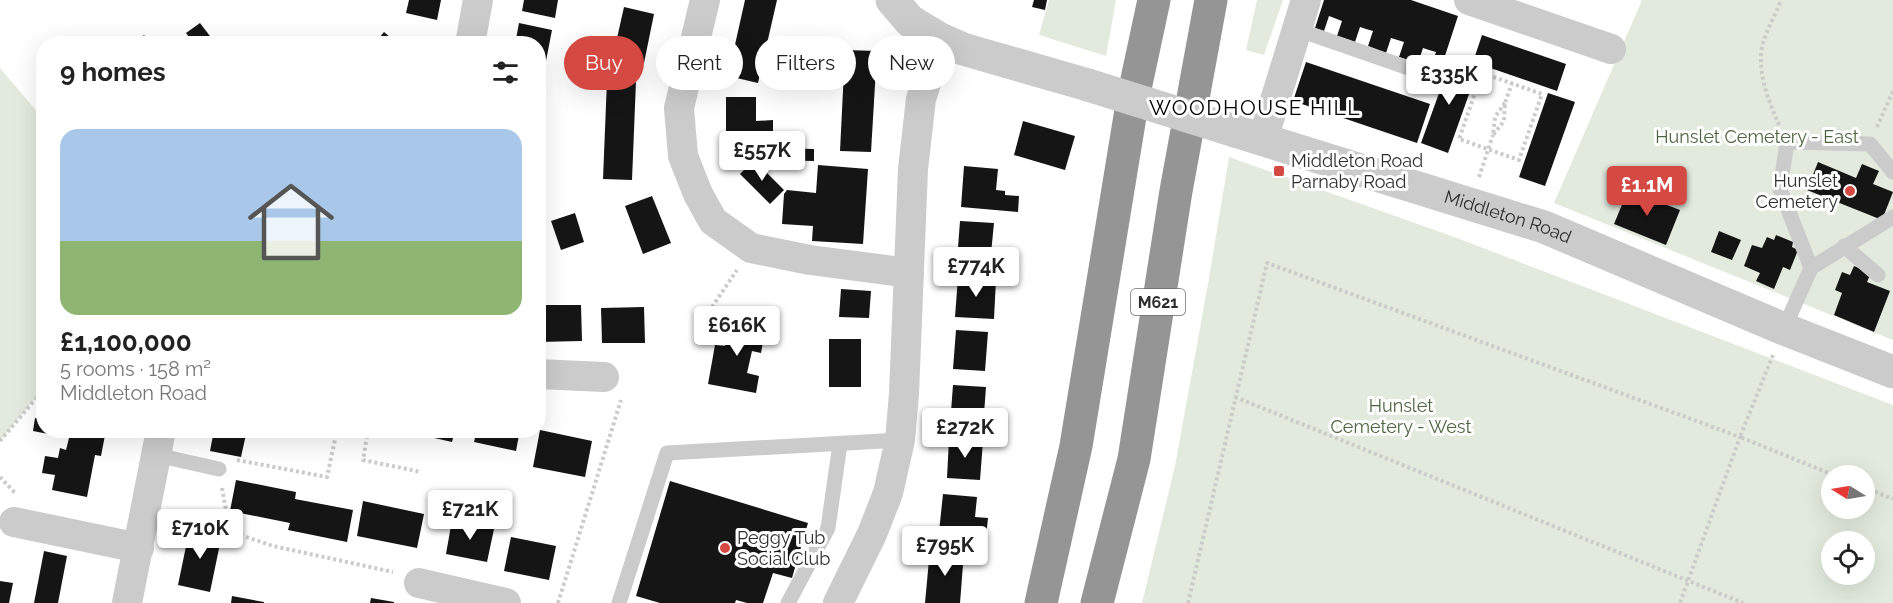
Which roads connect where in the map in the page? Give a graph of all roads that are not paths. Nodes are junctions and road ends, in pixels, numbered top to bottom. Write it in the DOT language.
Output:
graph roads {
  1 [pos="478,0"];
  2 [pos="705,0"];
  3 [pos="892,0"];
  4 [pos="1154,0"];
  5 [pos="1211,0"];
  6 [pos="1306,0"];
  7 [pos="1469,0"];
  8 [pos="1296,28"];
  9 [pos="471,36"];
  10 [pos="935,36"];
  11 [pos="955,46"];
  12 [pos="1611,49"];
  13 [pos="1417,71"];
  14 [pos="924,90"];
  15 [pos="1248,135"];
  16 [pos="1893,172"];
  17 [pos="1893,217"];
  18 [pos="1844,246"];
  19 [pos="1811,268"];
  20 [pos="909,273"];
  21 [pos="1878,275"];
  22 [pos="1784,329"];
  23 [pos="1893,372"];
  24 [pos="546,375"];
  25 [pos="613,386"];
  26 [pos="900,441"];
  27 [pos="159,443"];
  28 [pos="840,444"];
  29 [pos="219,469"];
  30 [pos="14,522"];
  31 [pos="139,548"];
  32 [pos="419,583"];
  33 [pos="449,596"];
  34 [pos="127,603"];
  35 [pos="506,603"];
  36 [pos="619,603"];
  37 [pos="788,603"];
  38 [pos="838,603"];
  39 [pos="1041,603"];
  40 [pos="1097,603"];
  1 -- 9 [label="street"];
  2 -- 20 [label="street"];
  3 -- 10 [label="street, Middleton Road"];
  4 -- 39 [label="highway"];
  5 -- 40 [label="highway, M621"];
  6 -- 8 [label="street"];
  7 -- 12 [label="street"];
  8 -- 13 [label="lane"];
  8 -- 15 [label="street"];
  11 -- 15 [label="street, Middleton Road, bridge"];
  14 -- 20 [label="street"];
  15 -- 22 [label="street, Middleton Road"];
  16 -- 19 [label="lane"];
  17 -- 18 [label="lane"];
  18 -- 19 [label="lane"];
  18 -- 21 [label="lane"];
  19 -- 22 [label="lane"];
  20 -- 26 [label="street"];
  22 -- 23 [label="street, Middleton Road"];
  24 -- 25 [label="street"];
  26 -- 28 [label="lane"];
  26 -- 38 [label="street"];
  27 -- 29 [label="lane"];
  27 -- 31 [label="street"];
  28 -- 36 [label="lane"];
  28 -- 37 [label="lane"];
  30 -- 31 [label="street"];
  31 -- 34 [label="street"];
  32 -- 33 [label="street"];
  33 -- 35 [label="street"];
}
